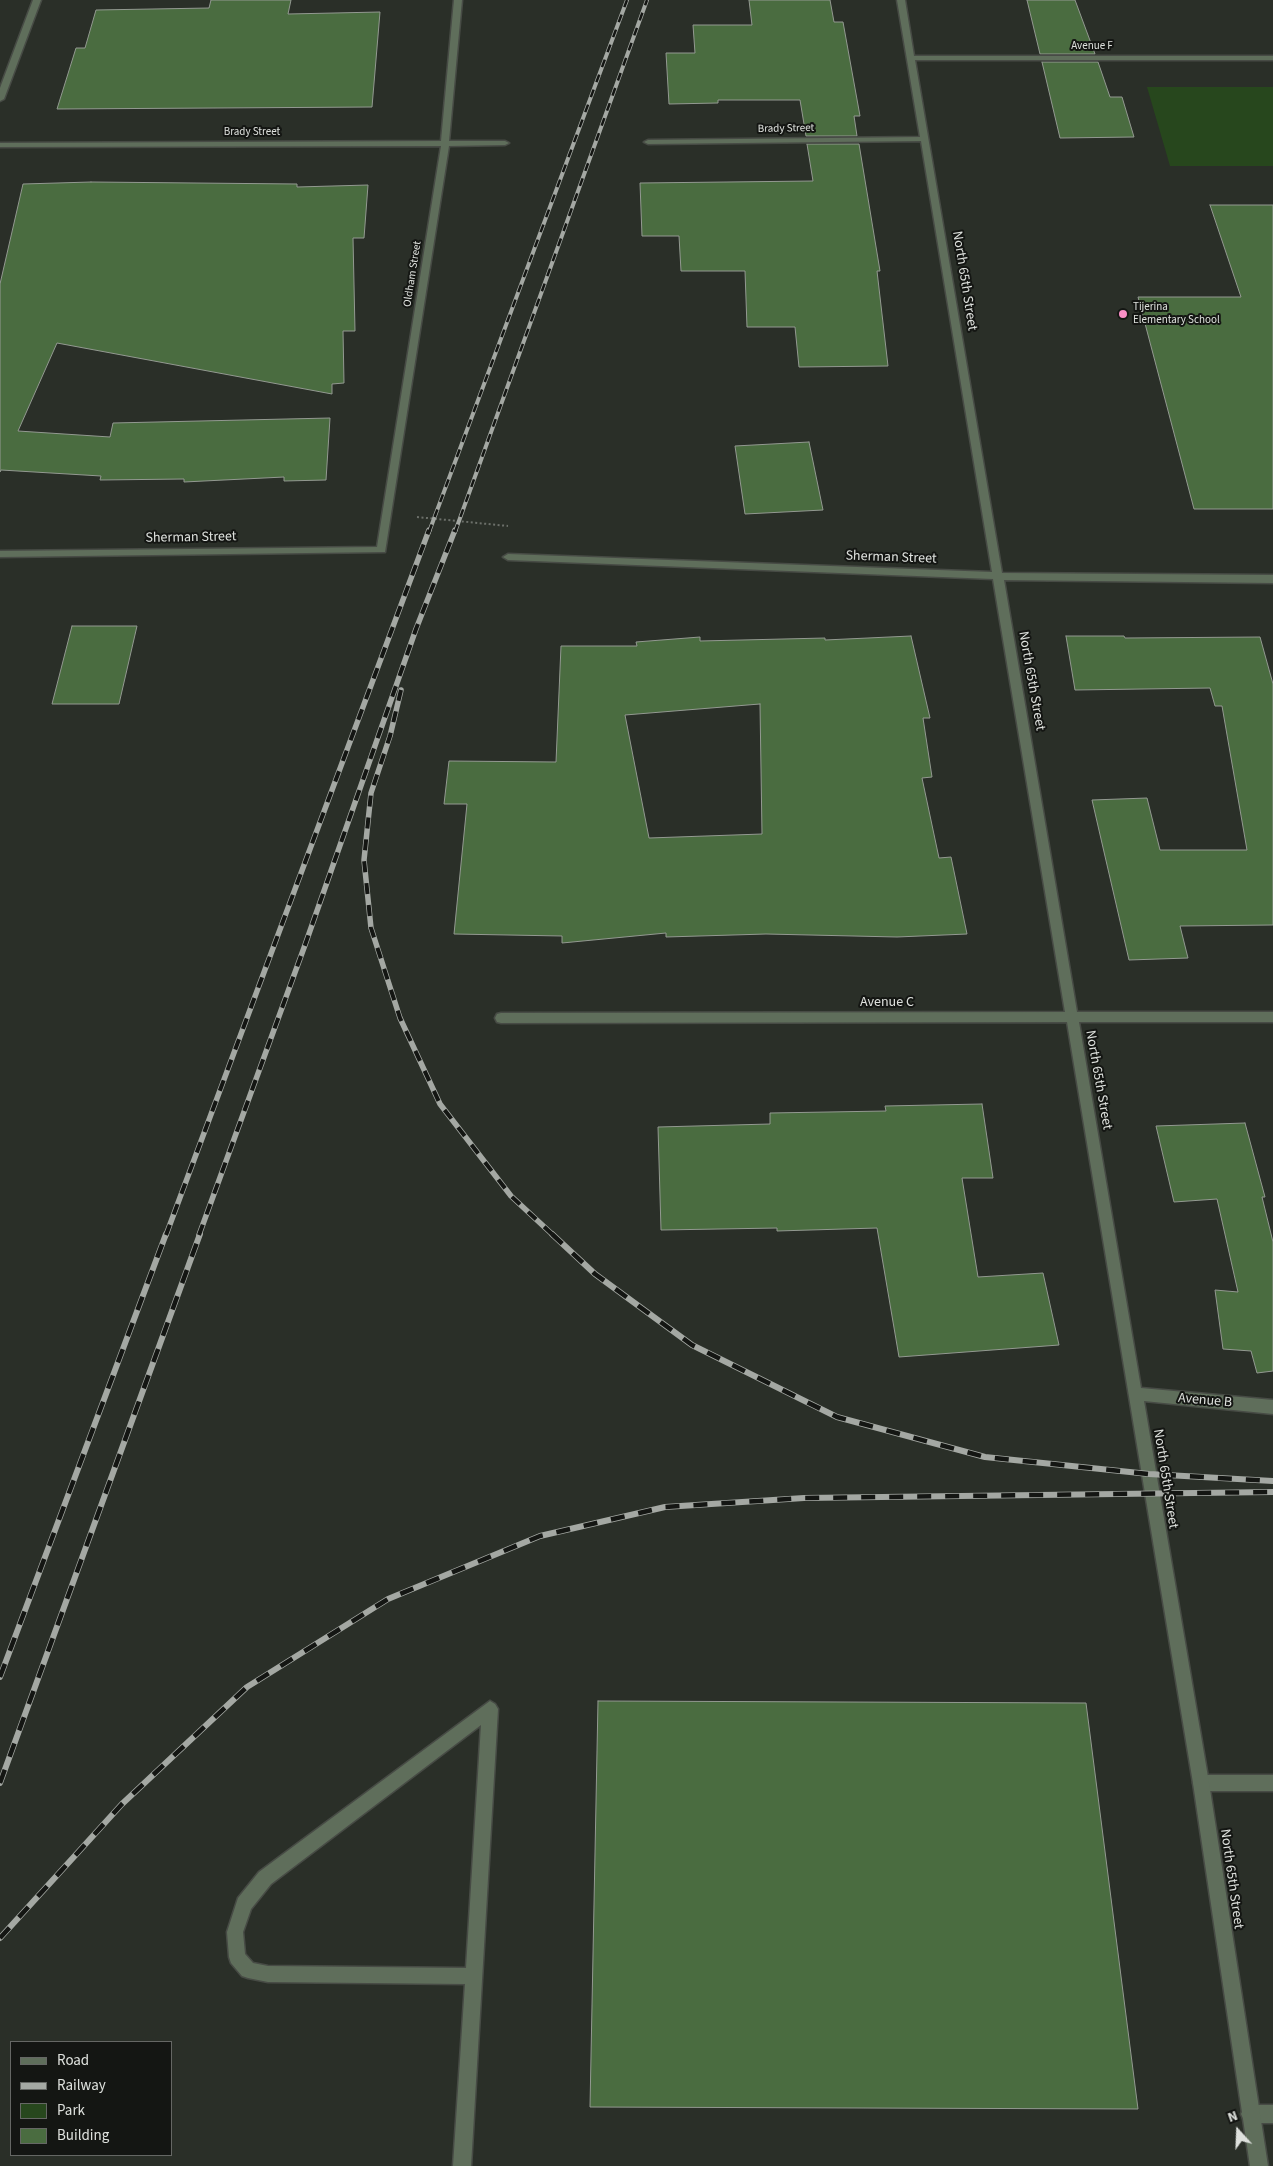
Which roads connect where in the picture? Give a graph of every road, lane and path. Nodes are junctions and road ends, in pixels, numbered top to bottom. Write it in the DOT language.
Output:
graph roads {
  1 [pos="37,0"];
  2 [pos="458,0"];
  3 [pos="901,0"];
  4 [pos="910,58"];
  5 [pos="1273,58"];
  6 [pos="0,99"];
  7 [pos="924,139"];
  8 [pos="648,142"];
  9 [pos="505,143"];
  10 [pos="445,144"];
  11 [pos="0,145"];
  12 [pos="387,515"];
  13 [pos="514,527"];
  14 [pos="381,550"];
  15 [pos="0,554"];
  16 [pos="508,557"];
  17 [pos="998,576"];
  18 [pos="1273,579"];
  19 [pos="1273,1017"];
  20 [pos="501,1018"];
  21 [pos="1072,1018"];
  22 [pos="1136,1394"];
  23 [pos="1273,1407"];
  24 [pos="1201,1783"];
  25 [pos="1273,1783"];
  26 [pos="474,1976"];
  27 [pos="1250,2114"];
  28 [pos="1273,2114"];
  29 [pos="462,2166"];
  30 [pos="1258,2166"];
  1 -- 6 [label="street"];
  2 -- 10 [label="street, Oldham Street"];
  3 -- 4 [label="street, North 65th Street"];
  4 -- 5 [label="street, Avenue F"];
  4 -- 7 [label="street, North 65th Street"];
  7 -- 8 [label="street, Brady Street"];
  7 -- 17 [label="street, North 65th Street"];
  9 -- 10 [label="street, Brady Street"];
  10 -- 11 [label="street, Brady Street"];
  10 -- 12 [label="street, Oldham Street"];
  12 -- 13 [label="path"];
  12 -- 14 [label="street, Oldham Street"];
  14 -- 15 [label="street, Sherman Street"];
  16 -- 17 [label="street, Sherman Street"];
  17 -- 18 [label="street, Sherman Street"];
  17 -- 21 [label="street, North 65th Street"];
  19 -- 21 [label="street, Avenue C"];
  20 -- 21 [label="street, Avenue C"];
  21 -- 22 [label="street, North 65th Street"];
  22 -- 23 [label="street, Avenue B"];
  22 -- 24 [label="street, North 65th Street"];
  24 -- 25 [label="street"];
  24 -- 27 [label="street, North 65th Street"];
  26 -- 26 [label="street"];
  26 -- 29 [label="street"];
  27 -- 28 [label="street"];
  27 -- 30 [label="street, North 65th Street"];
}
